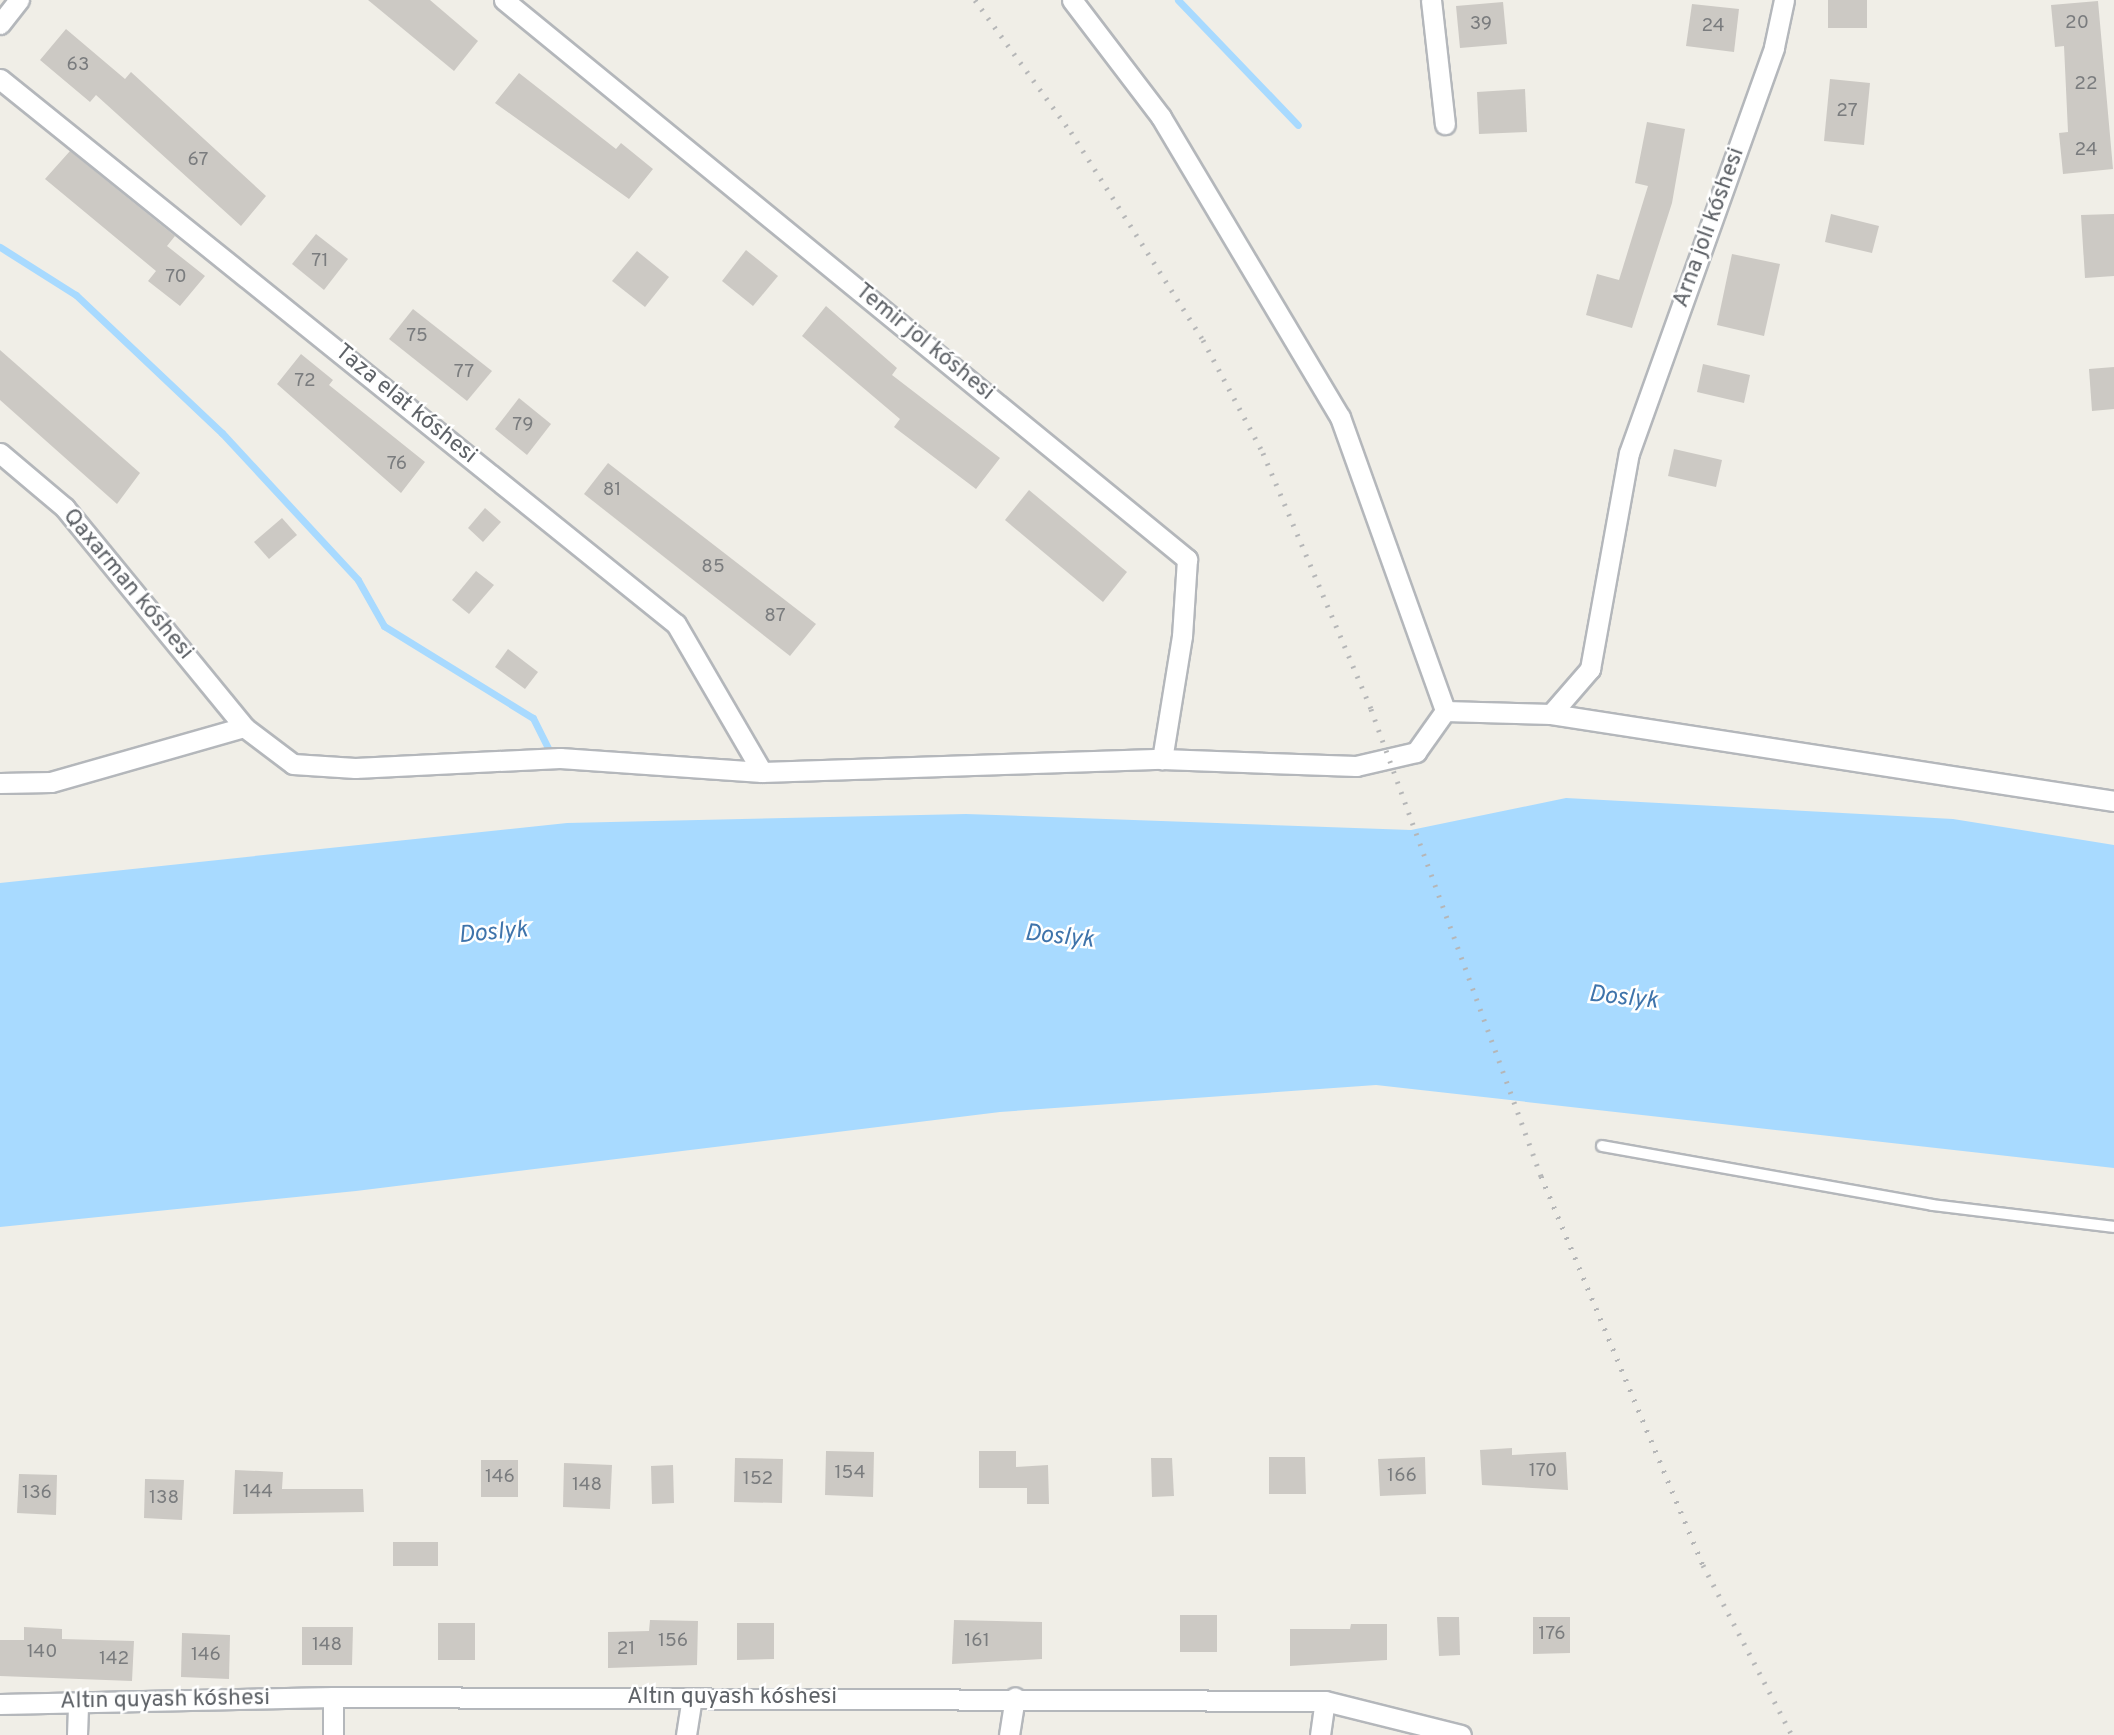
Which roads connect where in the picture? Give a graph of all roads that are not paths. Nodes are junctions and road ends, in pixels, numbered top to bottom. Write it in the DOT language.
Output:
graph roads {
  1 [pos="19,0"];
  2 [pos="504,0"];
  3 [pos="1072,0"];
  4 [pos="1431,0"];
  5 [pos="1784,0"];
  6 [pos="0,24"];
  7 [pos="0,79"];
  8 [pos="1445,124"];
  9 [pos="0,453"];
  10 [pos="1445,711"];
  11 [pos="1551,713"];
  12 [pos="244,727"];
  13 [pos="1162,759"];
  14 [pos="762,772"];
  15 [pos="0,783"];
  16 [pos="2114,801"];
  17 [pos="1601,1146"];
  18 [pos="2114,1227"];
  19 [pos="332,1697"];
  20 [pos="1015,1697"];
  21 [pos="692,1699"];
  22 [pos="1325,1701"];
  23 [pos="79,1703"];
  24 [pos="0,1704"];
  25 [pos="77,1735"];
  26 [pos="333,1735"];
  27 [pos="686,1735"];
  28 [pos="1009,1735"];
  29 [pos="1320,1735"];
  30 [pos="1461,1735"];
  1 -- 6 [label="street"];
  2 -- 13 [label="street, Temir jol kóshesi"];
  3 -- 10 [label="street"];
  4 -- 8 [label="street"];
  5 -- 11 [label="street, Arna jolı kóshesi"];
  7 -- 14 [label="street, Taza elat kóshesi"];
  9 -- 12 [label="street, Qaxarman kóshesi"];
  10 -- 11 [label="street"];
  10 -- 13 [label="street, Qaxarman kóshesi"];
  11 -- 16 [label="street"];
  12 -- 14 [label="street, Qaxarman kóshesi"];
  12 -- 15 [label="street"];
  13 -- 14 [label="street, Qaxarman kóshesi"];
  17 -- 18 [label="lane"];
  19 -- 21 [label="street, Altın quyash kóshesi"];
  19 -- 23 [label="street, Altın quyash kóshesi"];
  19 -- 26 [label="street"];
  20 -- 21 [label="street, Altın quyash kóshesi"];
  20 -- 22 [label="street, Altın quyash kóshesi"];
  20 -- 28 [label="street"];
  21 -- 27 [label="street"];
  22 -- 29 [label="street"];
  22 -- 30 [label="street, Altın quyash kóshesi"];
  23 -- 24 [label="street, Altın quyash kóshesi"];
  23 -- 25 [label="street"];
}
